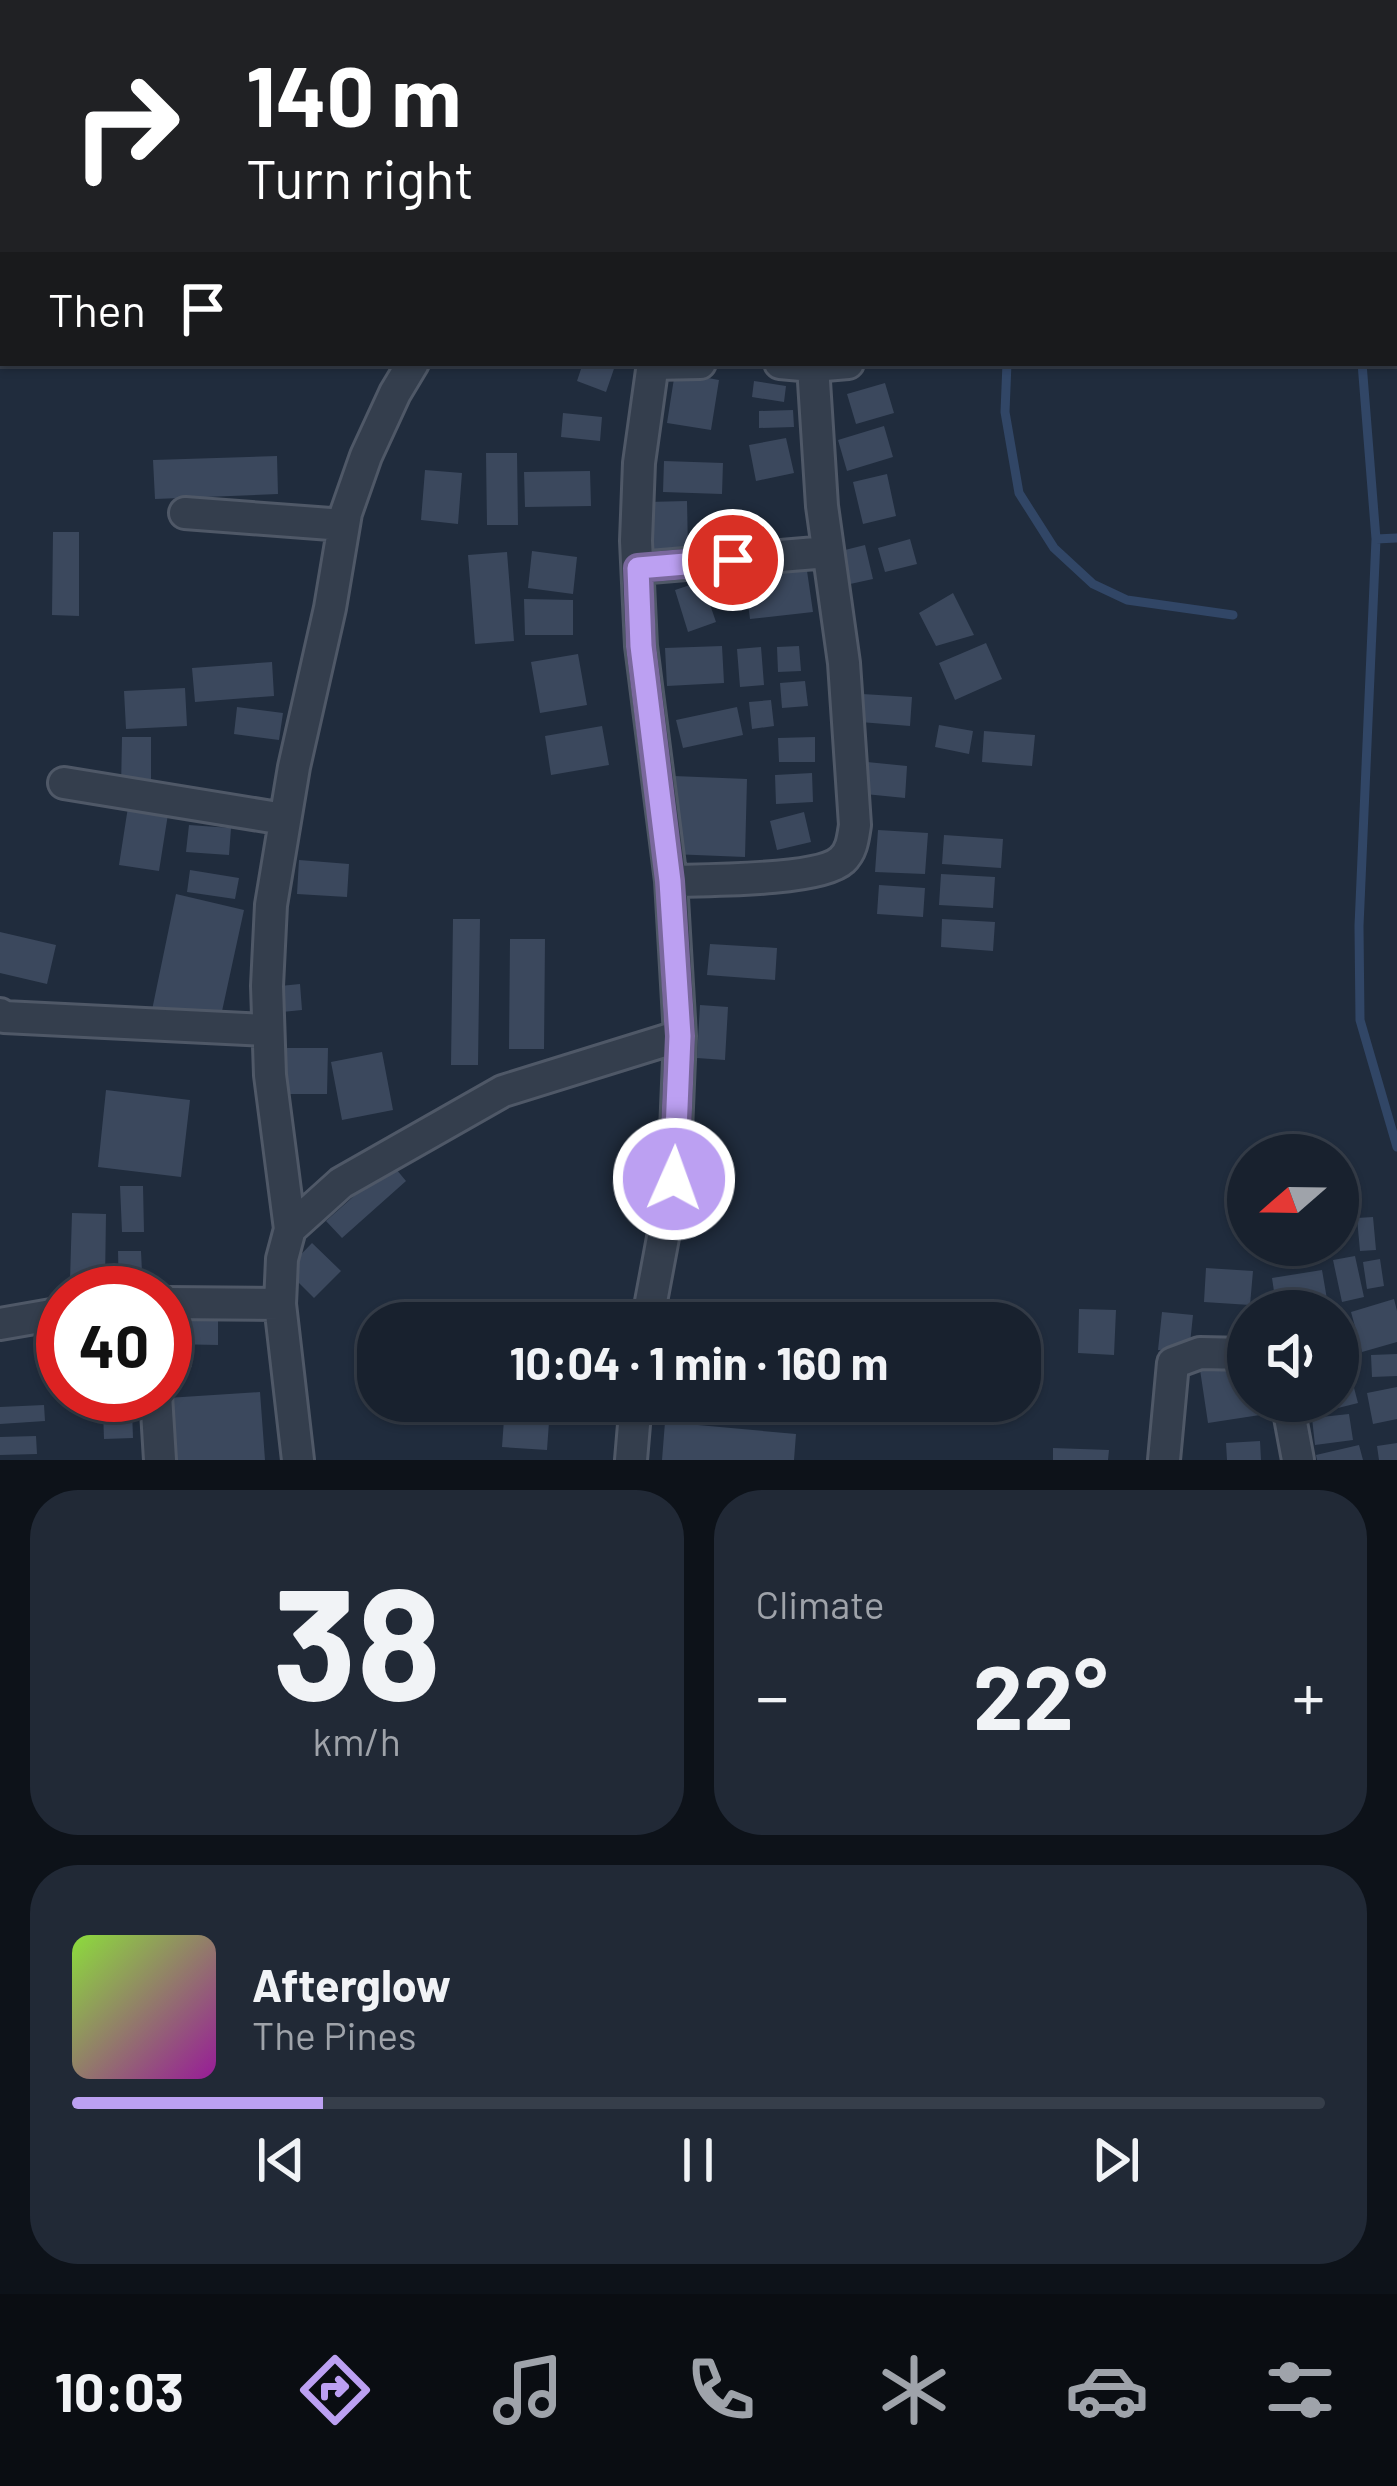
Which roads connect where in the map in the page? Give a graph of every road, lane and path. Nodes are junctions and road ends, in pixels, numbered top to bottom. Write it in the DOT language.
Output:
graph roads {
  1 [pos="411,366"];
  2 [pos="653,366"];
  3 [pos="813,366"];
  4 [pos="185,513"];
  5 [pos="344,525"];
  6 [pos="828,552"];
  7 [pos="638,568"];
  8 [pos="64,783"];
  9 [pos="284,819"];
  10 [pos="670,881"];
  11 [pos="0,1014"];
  12 [pos="268,1030"];
  13 [pos="680,1036"];
  14 [pos="290,1229"];
  15 [pos="651,1302"];
  16 [pos="192,1303"];
  17 [pos="280,1304"];
  18 [pos="36,1318"];
  19 [pos="0,1324"];
  20 [pos="1227,1354"];
  21 [pos="158,1422"];
  22 [pos="634,1422"];
  23 [pos="1291,1422"];
  24 [pos="160,1460"];
  25 [pos="298,1460"];
  26 [pos="631,1460"];
  27 [pos="1164,1460"];
  28 [pos="1298,1460"];
  1 -- 5 [label="street"];
  2 -- 7 [label="street"];
  3 -- 6 [label="street"];
  4 -- 5 [label="street"];
  5 -- 9 [label="street"];
  6 -- 7 [label="street"];
  6 -- 10 [label="street"];
  7 -- 10 [label="street"];
  8 -- 9 [label="street"];
  9 -- 12 [label="street"];
  10 -- 13 [label="street"];
  11 -- 12 [label="street"];
  12 -- 14 [label="street"];
  13 -- 14 [label="street"];
  13 -- 15 [label="street"];
  14 -- 17 [label="street"];
  16 -- 17 [label="street"];
  17 -- 25 [label="street"];
  18 -- 19 [label="street"];
  20 -- 27 [label="street"];
  21 -- 24 [label="street"];
  22 -- 26 [label="street"];
  23 -- 28 [label="street"];
}
